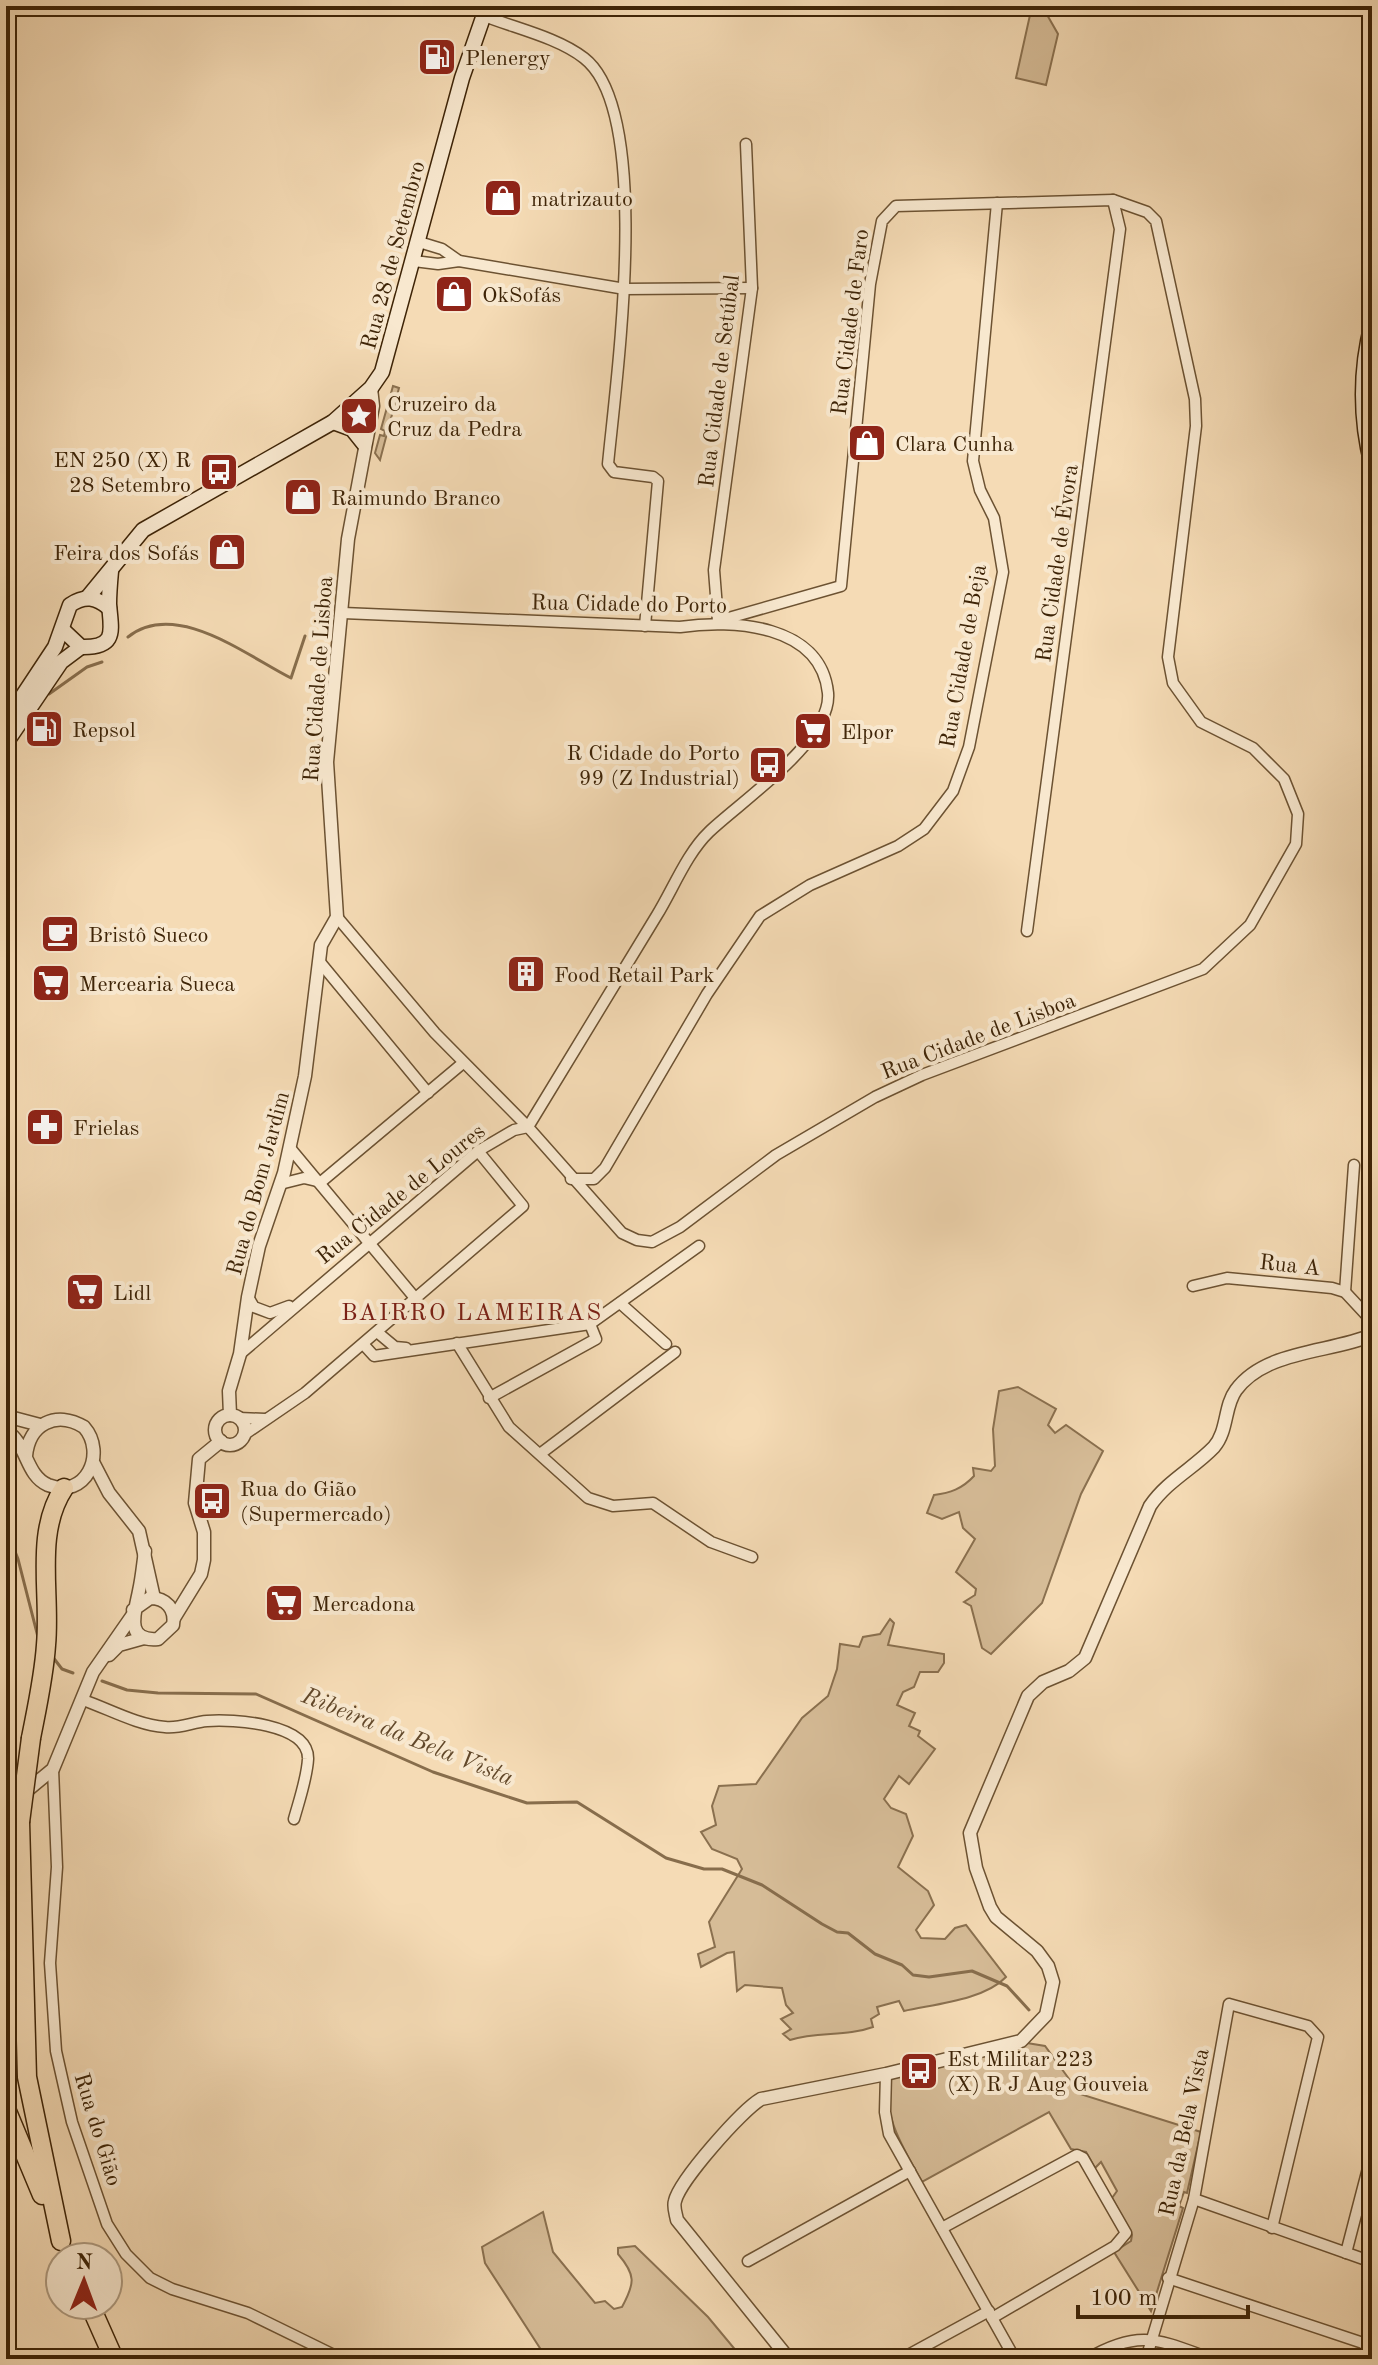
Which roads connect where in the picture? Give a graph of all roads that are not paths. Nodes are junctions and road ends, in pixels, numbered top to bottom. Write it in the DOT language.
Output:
graph roads {
  1 [pos="928,6"];
  2 [pos="942,6"];
  3 [pos="484,11"];
  4 [pos="746,144"];
  5 [pos="1113,200"];
  6 [pos="997,203"];
  7 [pos="1156,221"];
  8 [pos="419,242"];
  9 [pos="414,261"];
  10 [pos="459,261"];
  11 [pos="752,288"];
  12 [pos="625,289"];
  13 [pos="1372,324"];
  14 [pos="371,388"];
  15 [pos="333,422"];
  16 [pos="364,444"];
  17 [pos="1372,465"];
  18 [pos="111,571"];
  19 [pos="88,597"];
  20 [pos="109,608"];
  21 [pos="343,613"];
  22 [pos="718,621"];
  23 [pos="645,626"];
  24 [pos="64,631"];
  25 [pos="81,647"];
  26 [pos="6,721"];
  27 [pos="6,743"];
  28 [pos="337,917"];
  29 [pos="1027,931"];
  30 [pos="319,961"];
  31 [pos="463,1063"];
  32 [pos="428,1093"];
  33 [pos="528,1127"];
  34 [pos="290,1148"];
  35 [pos="478,1151"];
  36 [pos="1354,1165"];
  37 [pos="571,1179"];
  38 [pos="321,1182"];
  39 [pos="280,1184"];
  40 [pos="368,1243"];
  41 [pos="699,1246"];
  42 [pos="1193,1286"];
  43 [pos="1345,1292"];
  44 [pos="248,1297"];
  45 [pos="415,1298"];
  46 [pos="301,1299"];
  47 [pos="620,1303"];
  48 [pos="1372,1321"];
  49 [pos="590,1324"];
  50 [pos="377,1332"];
  51 [pos="1372,1335"];
  52 [pos="457,1343"];
  53 [pos="666,1344"];
  54 [pos="364,1345"];
  55 [pos="414,1350"];
  56 [pos="675,1352"];
  57 [pos="240,1354"];
  58 [pos="489,1398"];
  59 [pos="6,1416"];
  60 [pos="234,1416"];
  61 [pos="265,1419"];
  62 [pos="40,1425"];
  63 [pos="6,1431"];
  64 [pos="245,1434"];
  65 [pos="221,1441"];
  66 [pos="540,1454"];
  67 [pos="26,1456"];
  68 [pos="94,1464"];
  69 [pos="72,1485"];
  70 [pos="109,1493"];
  71 [pos="145,1551"];
  72 [pos="752,1557"];
  73 [pos="192,1588"];
  74 [pos="159,1599"];
  75 [pos="132,1613"];
  76 [pos="174,1618"];
  77 [pos="144,1638"];
  78 [pos="93,1672"];
  79 [pos="83,1700"];
  80 [pos="53,1769"];
  81 [pos="13,1815"];
  82 [pos="294,1819"];
  83 [pos="886,2074"];
  84 [pos="6,2109"];
  85 [pos="1372,2153"];
  86 [pos="910,2171"];
  87 [pos="1194,2199"];
  88 [pos="942,2228"];
  89 [pos="1272,2228"];
  90 [pos="62,2241"];
  91 [pos="63,2241"];
  92 [pos="1346,2253"];
  93 [pos="748,2261"];
  94 [pos="1372,2262"];
  95 [pos="1168,2278"];
  96 [pos="991,2314"];
  97 [pos="97,2321"];
  98 [pos="1152,2338"];
  99 [pos="1370,2345"];
  100 [pos="114,2359"];
  101 [pos="342,2359"];
  102 [pos="789,2359"];
  103 [pos="901,2359"];
  104 [pos="1015,2359"];
  105 [pos="1087,2359"];
  106 [pos="1146,2359"];
  107 [pos="1212,2359"];
  108 [pos="1362,2359"];
  1 -- 2 [label="street"];
  3 -- 8 [label="main road, Rua 28 de Setembro"];
  3 -- 12 [label="street"];
  4 -- 11 [label="street, Rua Cidade de Setúbal"];
  5 -- 6 [label="street, Rua Cidade de Faro"];
  5 -- 7 [label="street, Rua Cidade de Faro"];
  5 -- 29 [label="street, Rua Cidade de Évora"];
  6 -- 22 [label="street, Rua Cidade de Faro"];
  6 -- 37 [label="street, Rua Cidade de Beja"];
  7 -- 37 [label="street, Rua Cidade de Lisboa"];
  8 -- 9 [label="main road, Rua 28 de Setembro"];
  8 -- 10 [label="street"];
  9 -- 10 [label="street"];
  9 -- 14 [label="main road, Rua 28 de Setembro"];
  10 -- 12 [label="street"];
  11 -- 12 [label="street"];
  11 -- 22 [label="street, Rua Cidade de Setúbal"];
  12 -- 23 [label="street"];
  13 -- 17 [label="main road"];
  14 -- 15 [label="main road, Rua 28 de Setembro"];
  14 -- 16 [label="street, Rua Cidade de Lisboa"];
  15 -- 16 [label="main road"];
  15 -- 18 [label="main road, Rua 28 de Setembro"];
  16 -- 21 [label="street, Rua Cidade de Lisboa"];
  18 -- 19 [label="main road, Rua 28 de Setembro"];
  18 -- 20 [label="main road"];
  19 -- 20 [label="main road"];
  19 -- 24 [label="main road, Rua 28 de Setembro"];
  20 -- 25 [label="main road"];
  21 -- 23 [label="street, Rua Cidade do Porto"];
  21 -- 28 [label="street, Rua Cidade de Lisboa"];
  22 -- 23 [label="street, Rua Cidade do Porto"];
  22 -- 33 [label="street, Rua Cidade do Porto"];
  24 -- 25 [label="main road"];
  24 -- 26 [label="main road, Rua 28 de Setembro"];
  25 -- 27 [label="main road"];
  28 -- 30 [label="street, Rua do Bom Jardim"];
  28 -- 31 [label="street, Rua Cidade de Lisboa"];
  30 -- 32 [label="street"];
  30 -- 34 [label="street, Rua do Bom Jardim"];
  31 -- 32 [label="street"];
  31 -- 33 [label="street, Rua Cidade de Lisboa"];
  32 -- 38 [label="street"];
  33 -- 35 [label="street, Rua Cidade de Loures"];
  33 -- 37 [label="street, Rua Cidade de Lisboa"];
  34 -- 38 [label="street"];
  34 -- 39 [label="street, Rua do Bom Jardim"];
  35 -- 40 [label="street, Rua Cidade de Loures"];
  35 -- 45 [label="street"];
  36 -- 43 [label="street"];
  38 -- 39 [label="street"];
  38 -- 40 [label="street"];
  39 -- 44 [label="street, Rua do Bom Jardim"];
  40 -- 45 [label="street"];
  40 -- 46 [label="street, Rua Cidade de Loures"];
  41 -- 47 [label="street"];
  42 -- 43 [label="street, Rua A"];
  43 -- 48 [label="street, Rua A"];
  44 -- 46 [label="street"];
  44 -- 57 [label="street, Rua do Bom Jardim"];
  45 -- 50 [label="street"];
  46 -- 57 [label="street, Rua Cidade de Loures"];
  47 -- 49 [label="street"];
  47 -- 53 [label="street"];
  49 -- 52 [label="street"];
  49 -- 58 [label="street"];
  50 -- 54 [label="street"];
  50 -- 55 [label="street"];
  51 -- 83 [label="street"];
  52 -- 55 [label="street"];
  52 -- 58 [label="street"];
  54 -- 55 [label="street"];
  54 -- 61 [label="street"];
  56 -- 66 [label="street"];
  57 -- 60 [label="street, Rua do Bom Jardim"];
  58 -- 66 [label="street"];
  59 -- 62 [label="street"];
  60 -- 61 [label="street"];
  60 -- 64 [label="street, Rua do Bom Jardim"];
  60 -- 65 [label="street, Rua do Bom Jardim"];
  61 -- 64 [label="street"];
  62 -- 67 [label="street"];
  62 -- 68 [label="street"];
  63 -- 67 [label="street"];
  64 -- 65 [label="street"];
  65 -- 73 [label="street, Rua do Bom Jardim"];
  66 -- 72 [label="street"];
  67 -- 69 [label="street"];
  68 -- 69 [label="street"];
  68 -- 70 [label="street"];
  69 -- 70 [label="street"];
  69 -- 81 [label="highway, bridge"];
  70 -- 71 [label="street"];
  71 -- 74 [label="street"];
  71 -- 75 [label="street"];
  73 -- 74 [label="street"];
  73 -- 76 [label="street, Rua do Bom Jardim"];
  74 -- 75 [label="street"];
  74 -- 76 [label="street"];
  75 -- 77 [label="street"];
  75 -- 78 [label="street"];
  76 -- 77 [label="street"];
  77 -- 78 [label="street"];
  78 -- 79 [label="street"];
  79 -- 80 [label="street"];
  79 -- 82 [label="street"];
  80 -- 81 [label="street"];
  80 -- 101 [label="street, Rua do Gião"];
  81 -- 91 [label="highway"];
  83 -- 86 [label="street"];
  83 -- 102 [label="street"];
  84 -- 90 [label="highway"];
  85 -- 92 [label="street"];
  86 -- 88 [label="street"];
  86 -- 93 [label="street"];
  87 -- 89 [label="street"];
  87 -- 89 [label="street, Rua da Bela Vista"];
  87 -- 95 [label="street, Rua da Bela Vista"];
  88 -- 96 [label="street"];
  88 -- 96 [label="street"];
  89 -- 92 [label="street"];
  92 -- 94 [label="street"];
  95 -- 98 [label="street, Rua da Bela Vista"];
  95 -- 99 [label="street"];
  96 -- 103 [label="street"];
  96 -- 104 [label="street"];
  97 -- 100 [label="highway"];
  98 -- 105 [label="street"];
  98 -- 106 [label="street, Rua da Bela Vista"];
  98 -- 107 [label="street"];
  99 -- 108 [label="street"];
}
